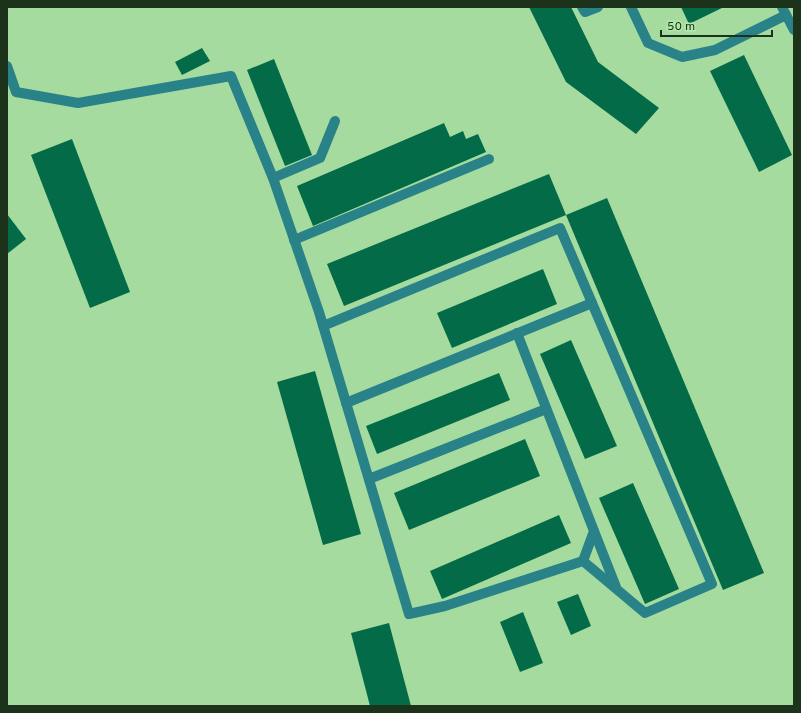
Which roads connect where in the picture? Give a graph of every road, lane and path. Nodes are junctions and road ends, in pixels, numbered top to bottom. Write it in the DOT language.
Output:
graph roads {
  1 [pos="582,7"];
  2 [pos="598,7"];
  3 [pos="631,7"];
  4 [pos="784,11"];
  5 [pos="794,30"];
  6 [pos="7,66"];
  7 [pos="335,121"];
  8 [pos="489,158"];
  9 [pos="273,178"];
  10 [pos="294,240"];
  11 [pos="592,303"];
  12 [pos="323,326"];
  13 [pos="517,333"];
  14 [pos="346,403"];
  15 [pos="546,409"];
  16 [pos="369,479"];
  17 [pos="594,532"];
  18 [pos="583,561"];
  19 [pos="617,590"];
  1 -- 2 [label="lane"];
  3 -- 4 [label="lane"];
  4 -- 5 [label="lane"];
  6 -- 9 [label="lane"];
  7 -- 9 [label="lane"];
  8 -- 10 [label="lane"];
  9 -- 10 [label="lane"];
  10 -- 12 [label="lane"];
  11 -- 12 [label="lane"];
  11 -- 13 [label="lane"];
  11 -- 19 [label="lane"];
  12 -- 14 [label="lane"];
  13 -- 14 [label="lane"];
  13 -- 15 [label="lane"];
  14 -- 16 [label="lane"];
  15 -- 16 [label="lane"];
  15 -- 17 [label="lane"];
  16 -- 18 [label="lane"];
  17 -- 18 [label="lane"];
  17 -- 19 [label="lane"];
  18 -- 19 [label="lane"];
}
